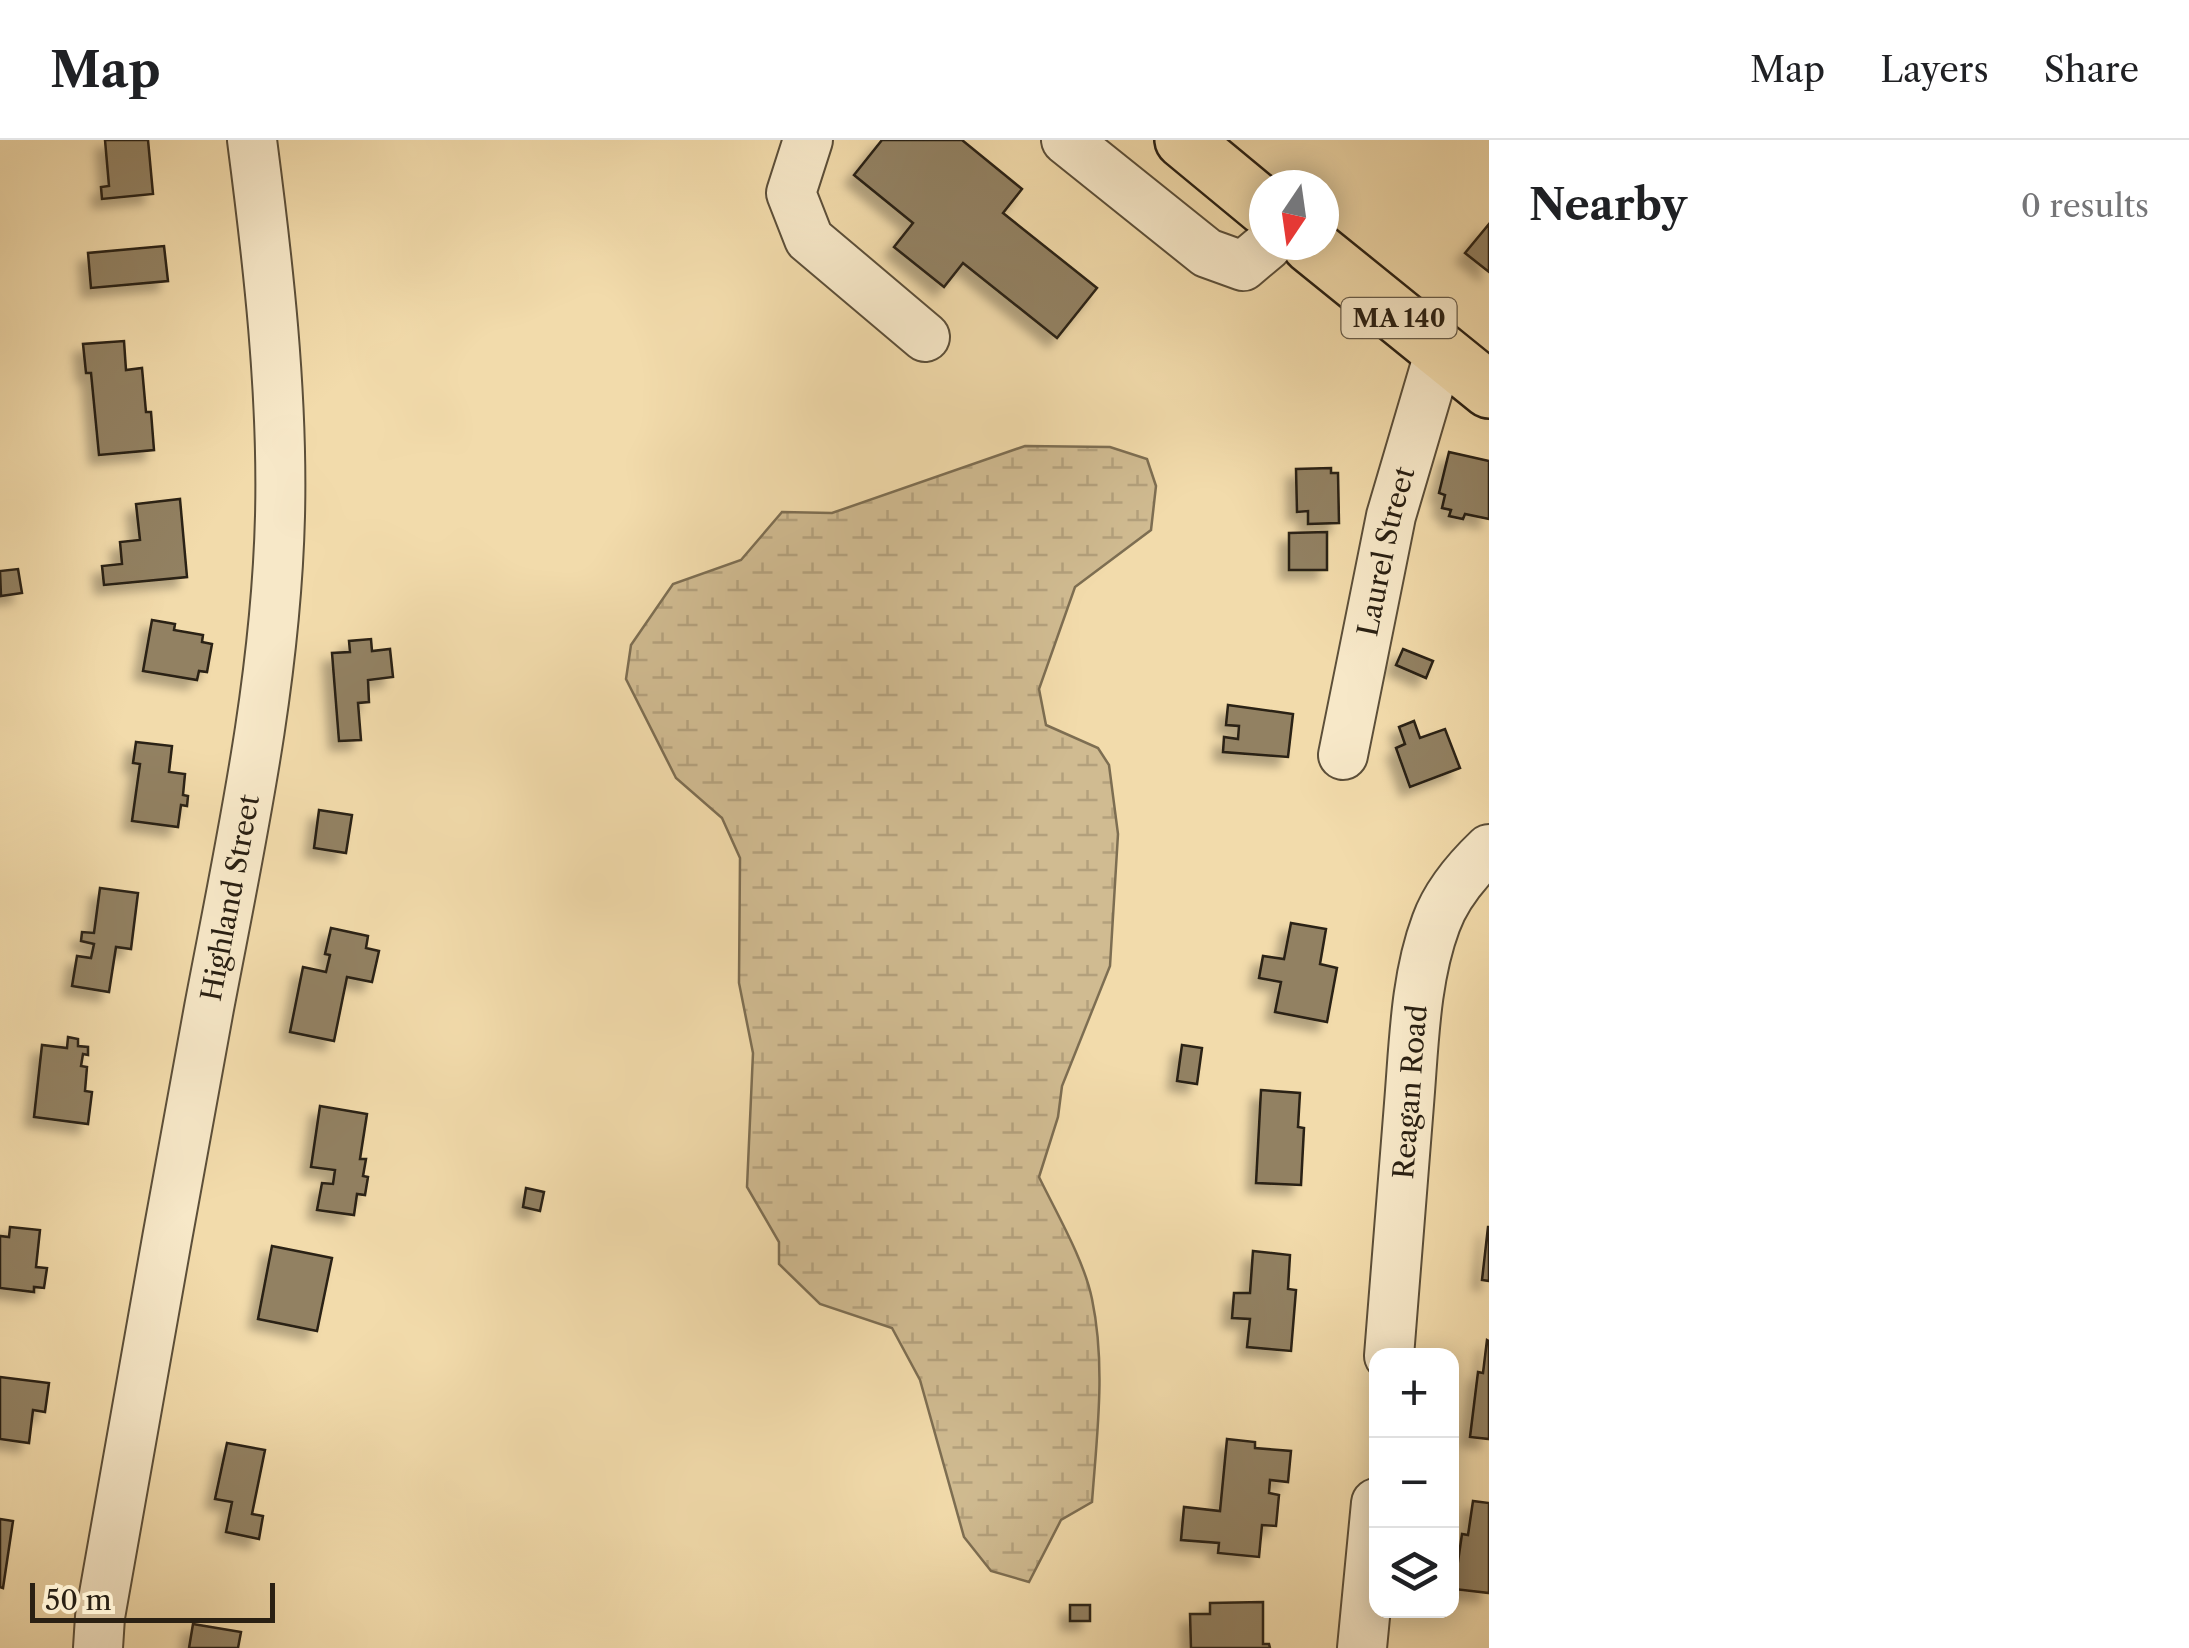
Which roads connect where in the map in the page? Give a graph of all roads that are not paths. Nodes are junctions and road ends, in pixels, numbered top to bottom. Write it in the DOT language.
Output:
graph roads {
  1 [pos="252,140"];
  2 [pos="808,140"];
  3 [pos="1066,140"];
  4 [pos="1212,151"];
  5 [pos="1249,191"];
  6 [pos="1250,260"];
  7 [pos="1329,260"];
  8 [pos="925,338"];
  9 [pos="1440,350"];
  10 [pos="1489,390"];
  11 [pos="1344,755"];
  12 [pos="1489,849"];
  13 [pos="1390,1348"];
  14 [pos="1374,1528"];
  15 [pos="98,1648"];
  16 [pos="1362,1648"];
  1 -- 15 [label="street, Highland Street"];
  2 -- 8 [label="street"];
  3 -- 6 [label="street"];
  4 -- 5 [label="main road"];
  7 -- 9 [label="main road, MA 140"];
  9 -- 10 [label="main road, MA 140"];
  9 -- 11 [label="street, Laurel Street"];
  12 -- 13 [label="street, Reagan Road"];
  14 -- 16 [label="street"];
}
